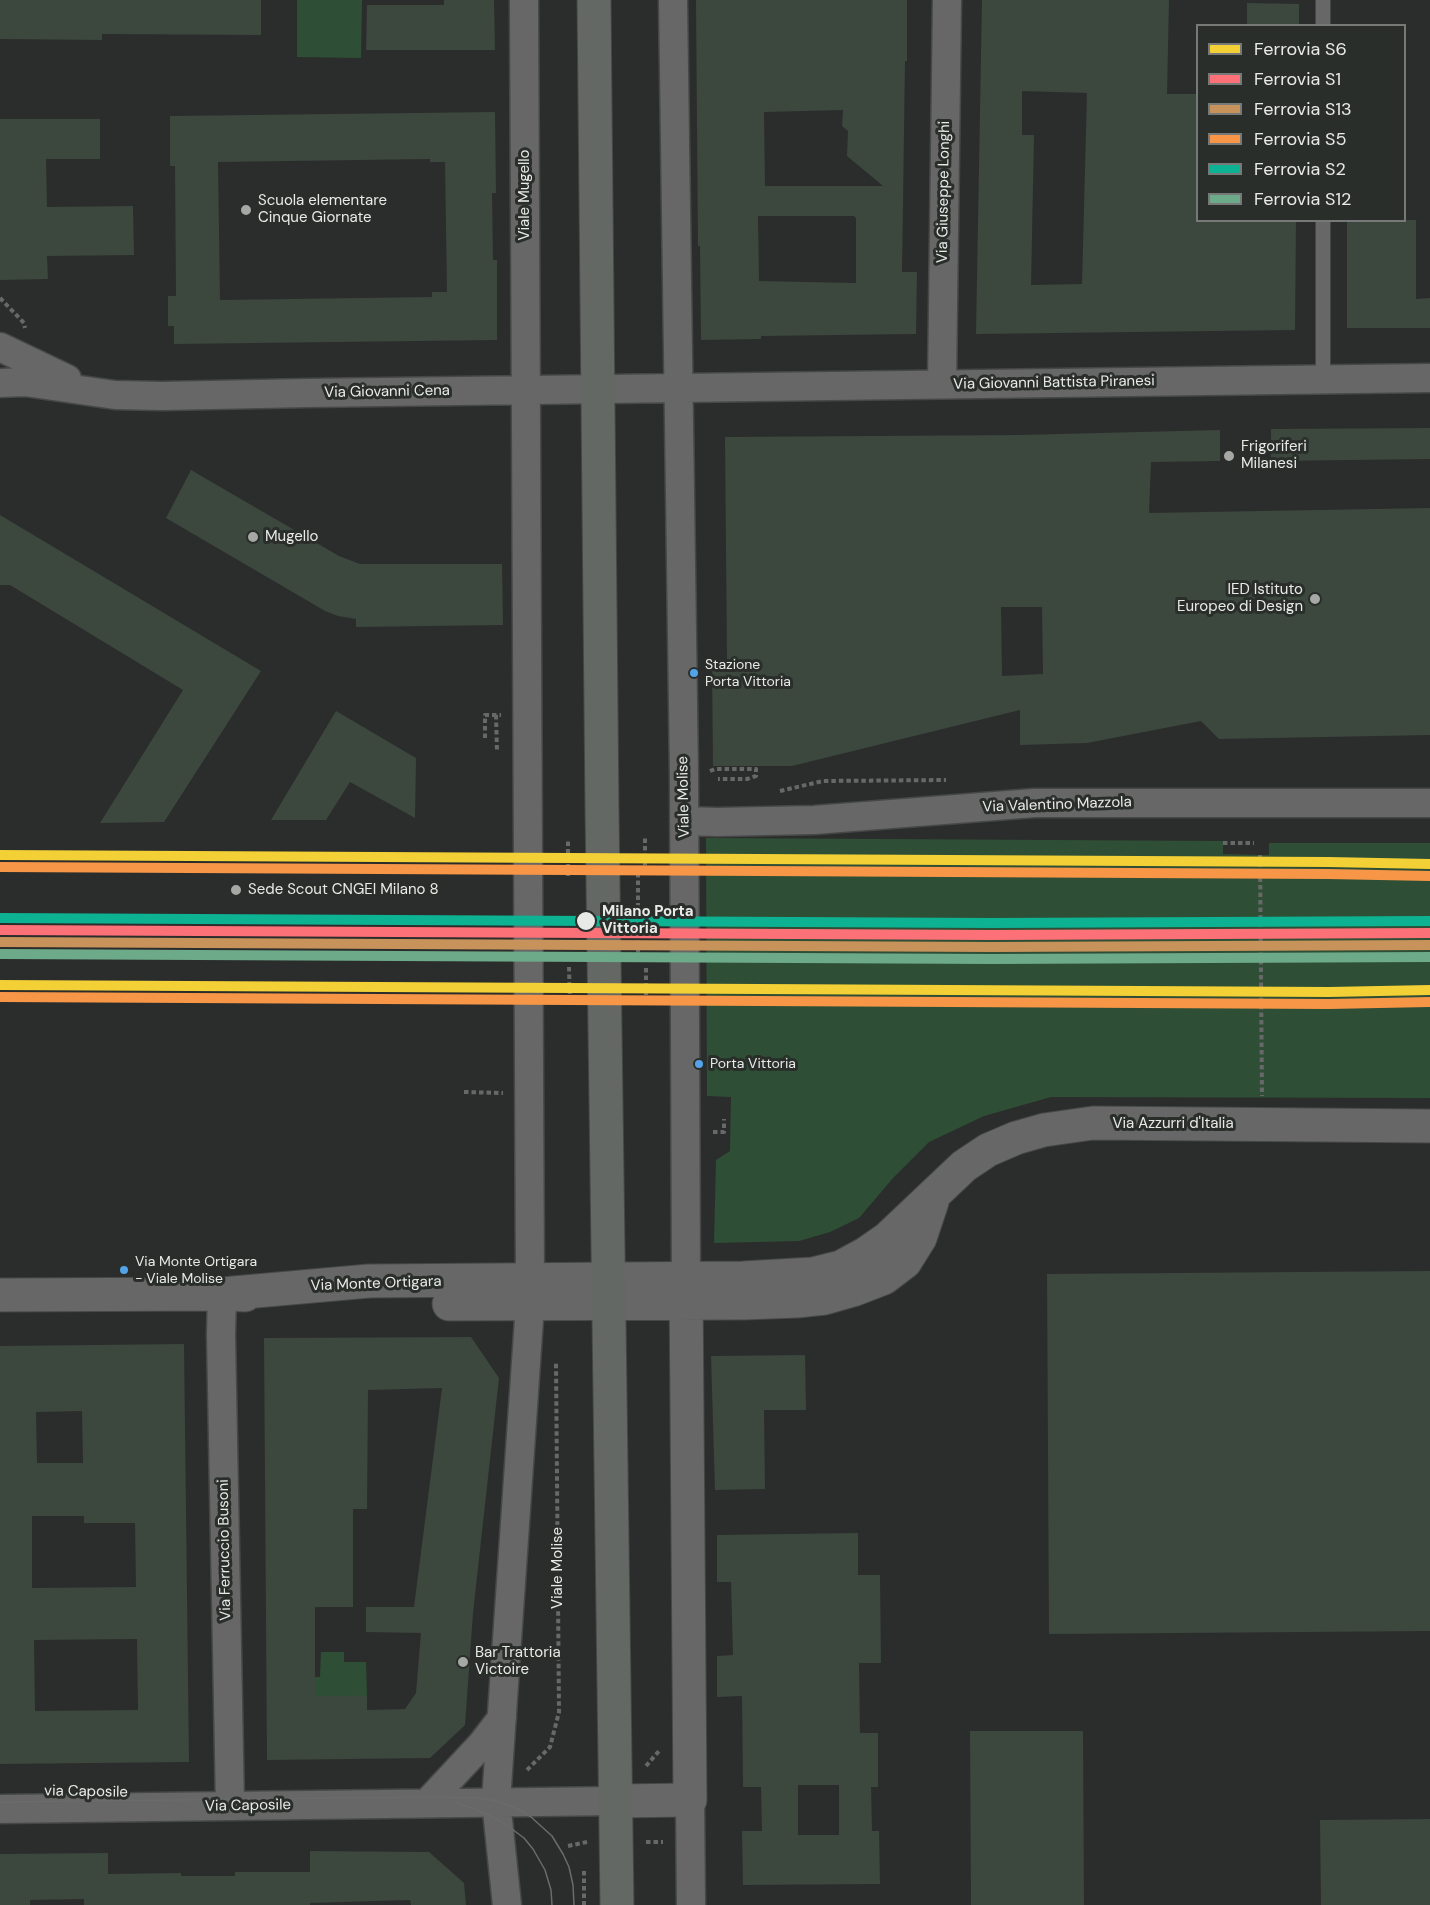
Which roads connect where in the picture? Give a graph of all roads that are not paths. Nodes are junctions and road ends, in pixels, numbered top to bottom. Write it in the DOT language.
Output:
graph roads {
  1 [pos="524,0"];
  2 [pos="594,0"];
  3 [pos="673,0"];
  4 [pos="947,0"];
  5 [pos="1323,0"];
  6 [pos="1323,24"];
  7 [pos="1323,222"];
  8 [pos="0,347"];
  9 [pos="1430,378"];
  10 [pos="1323,379"];
  11 [pos="0,383"];
  12 [pos="942,384"];
  13 [pos="678,388"];
  14 [pos="598,389"];
  15 [pos="525,390"];
  16 [pos="96,392"];
  17 [pos="1430,803"];
  18 [pos="684,821"];
  19 [pos="1430,1126"];
  20 [pos="608,1291"];
  21 [pos="686,1291"];
  22 [pos="530,1292"];
  23 [pos="222,1294"];
  24 [pos="0,1295"];
  25 [pos="502,1718"];
  26 [pos="0,1791"];
  27 [pos="690,1800"];
  28 [pos="616,1801"];
  29 [pos="427,1803"];
  30 [pos="496,1803"];
  31 [pos="230,1806"];
  32 [pos="169,1807"];
  33 [pos="0,1809"];
  34 [pos="507,1905"];
  35 [pos="617,1905"];
  36 [pos="691,1905"];
  1 -- 15 [label="street, Viale Mugello"];
  2 -- 14 [label="main road"];
  3 -- 13 [label="street"];
  4 -- 12 [label="street, Via Giuseppe Longhi"];
  5 -- 6 [label="lane"];
  7 -- 10 [label="lane"];
  8 -- 16 [label="street, Via Giovanni Cena"];
  9 -- 10 [label="street, Via Giovanni Battista Piranesi"];
  10 -- 12 [label="street, Via Giovanni Battista Piranesi"];
  11 -- 16 [label="street, Via Giovanni Cena"];
  12 -- 13 [label="street, Via Giovanni Battista Piranesi"];
  13 -- 14 [label="street, Via Giovanni Cena"];
  13 -- 18 [label="street, Viale Molise"];
  14 -- 15 [label="street, Via Giovanni Cena"];
  14 -- 20 [label="main road"];
  15 -- 16 [label="street, Via Giovanni Cena"];
  15 -- 22 [label="street"];
  17 -- 18 [label="street, Via Valentino Mazzola"];
  18 -- 21 [label="street, Viale Molise"];
  19 -- 21 [label="street, Via Azzurri d'Italia"];
  20 -- 21 [label="street"];
  20 -- 22 [label="street"];
  20 -- 28 [label="main road"];
  21 -- 27 [label="street, Viale Molise"];
  22 -- 23 [label="street, Via Monte Ortigara"];
  22 -- 25 [label="street"];
  23 -- 24 [label="street, Via Monte Ortigara"];
  23 -- 31 [label="street, Via Ferruccio Busoni"];
  25 -- 29 [label="street"];
  25 -- 30 [label="street"];
  26 -- 32 [label="street, via Caposile"];
  27 -- 28 [label="street"];
  27 -- 36 [label="street, Viale Molise"];
  28 -- 30 [label="street"];
  28 -- 35 [label="main road"];
  29 -- 30 [label="street, Via Caposile"];
  29 -- 31 [label="street, Via Caposile"];
  30 -- 34 [label="street"];
  31 -- 32 [label="street, Via Caposile"];
  32 -- 33 [label="street, Via Caposile"];
}
